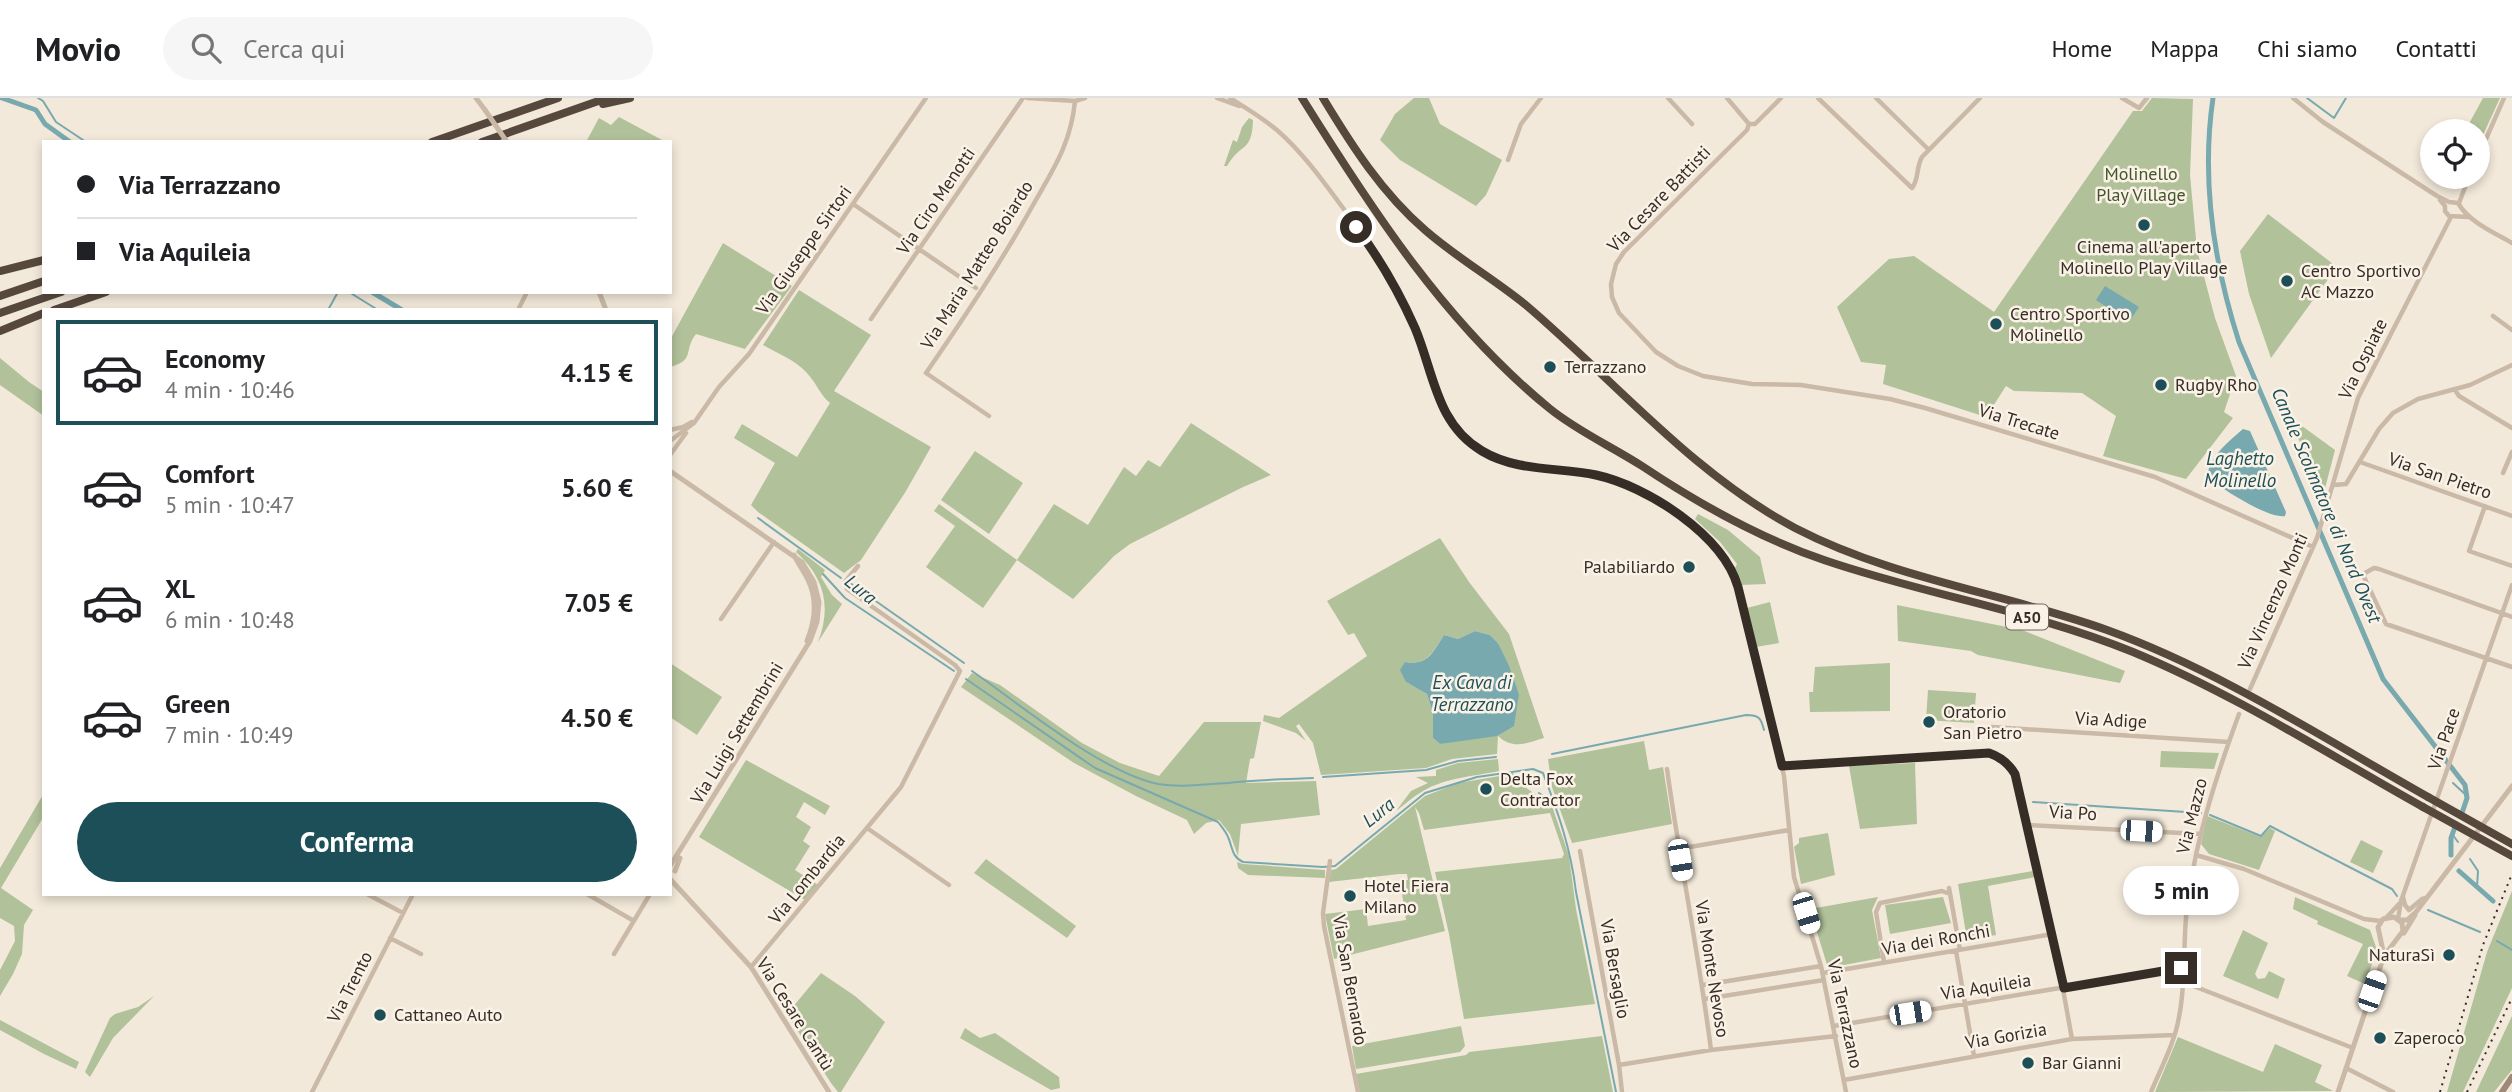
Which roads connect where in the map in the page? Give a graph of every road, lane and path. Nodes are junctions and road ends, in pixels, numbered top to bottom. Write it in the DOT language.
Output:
graph roads {
  1 [pos="476,98"];
  2 [pos="558,98"];
  3 [pos="607,98"];
  4 [pos="630,98"];
  5 [pos="926,98"];
  6 [pos="1025,98"];
  7 [pos="1085,98"];
  8 [pos="1217,98"];
  9 [pos="1230,98"];
  10 [pos="1302,98"];
  11 [pos="1323,98"];
  12 [pos="1541,98"];
  13 [pos="1668,98"];
  14 [pos="1727,98"];
  15 [pos="1782,98"];
  16 [pos="1818,98"];
  17 [pos="1877,98"];
  18 [pos="1980,98"];
  19 [pos="2122,98"];
  20 [pos="2147,98"];
  21 [pos="2293,98"];
  22 [pos="2504,98"];
  23 [pos="1236,100"];
  24 [pos="1074,101"];
  25 [pos="579,108"];
  26 [pos="1247,110"];
  27 [pos="1692,124"];
  28 [pos="1749,124"];
  29 [pos="2490,130"];
  30 [pos="438,140"];
  31 [pos="488,140"];
  32 [pos="506,140"];
  33 [pos="1929,150"];
  34 [pos="1508,160"];
  35 [pos="2463,189"];
  36 [pos="853,204"];
  37 [pos="2447,204"];
  38 [pos="2458,208"];
  39 [pos="2451,217"];
  40 [pos="2512,243"];
  41 [pos="920,250"];
  42 [pos="42,260"];
  43 [pos="0,271"];
  44 [pos="42,282"];
  45 [pos="976,288"];
  46 [pos="55,294"];
  47 [pos="100,294"];
  48 [pos="0,296"];
  49 [pos="60,308"];
  50 [pos="0,313"];
  51 [pos="42,314"];
  52 [pos="2493,316"];
  53 [pos="871,319"];
  54 [pos="2512,330"];
  55 [pos="0,331"];
  56 [pos="2512,365"];
  57 [pos="1703,376"];
  58 [pos="2455,390"];
  59 [pos="700,414"];
  60 [pos="989,416"];
  61 [pos="690,427"];
  62 [pos="2512,428"];
  63 [pos="672,430"];
  64 [pos="672,439"];
  65 [pos="672,452"];
  66 [pos="2512,452"];
  67 [pos="2360,462"];
  68 [pos="672,472"];
  69 [pos="2502,473"];
  70 [pos="2334,483"];
  71 [pos="2485,506"];
  72 [pos="2512,516"];
  73 [pos="774,542"];
  74 [pos="2313,547"];
  75 [pos="858,566"];
  76 [pos="2512,566"];
  77 [pos="2512,585"];
  78 [pos="2502,614"];
  79 [pos="2512,617"];
  80 [pos="721,619"];
  81 [pos="2486,658"];
  82 [pos="2512,667"];
  83 [pos="2249,689"];
  84 [pos="2239,714"];
  85 [pos="1992,727"];
  86 [pos="2229,742"];
  87 [pos="1782,766"];
  88 [pos="1667,768"];
  89 [pos="2512,786"];
  90 [pos="2026,825"];
  91 [pos="867,828"];
  92 [pos="1789,830"];
  93 [pos="2201,834"];
  94 [pos="2512,844"];
  95 [pos="1678,849"];
  96 [pos="1580,851"];
  97 [pos="2196,855"];
  98 [pos="2512,856"];
  99 [pos="1330,860"];
  100 [pos="672,872"];
  101 [pos="949,885"];
  102 [pos="370,896"];
  103 [pos="412,896"];
  104 [pos="590,896"];
  105 [pos="649,896"];
  106 [pos="2402,899"];
  107 [pos="2425,900"];
  108 [pos="2416,912"];
  109 [pos="403,913"];
  110 [pos="2364,919"];
  111 [pos="2383,919"];
  112 [pos="2398,919"];
  113 [pos="634,921"];
  114 [pos="2378,930"];
  115 [pos="2053,934"];
  116 [pos="2402,936"];
  117 [pos="2380,937"];
  118 [pos="390,938"];
  119 [pos="2395,941"];
  120 [pos="1958,950"];
  121 [pos="421,954"];
  122 [pos="614,954"];
  123 [pos="2384,956"];
  124 [pos="1884,962"];
  125 [pos="1821,966"];
  126 [pos="751,967"];
  127 [pos="2184,967"];
  128 [pos="1823,973"];
  129 [pos="1824,980"];
  130 [pos="2183,982"];
  131 [pos="1703,985"];
  132 [pos="2064,988"];
  133 [pos="1704,999"];
  134 [pos="1965,1004"];
  135 [pos="1834,1026"];
  136 [pos="2174,1035"];
  137 [pos="1836,1036"];
  138 [pos="2072,1039"];
  139 [pos="2353,1048"];
  140 [pos="1711,1050"];
  141 [pos="1974,1056"];
  142 [pos="1619,1065"];
  143 [pos="2346,1068"];
  144 [pos="2512,1077"];
  145 [pos="1844,1080"];
  146 [pos="312,1092"];
  147 [pos="829,1092"];
  148 [pos="1357,1092"];
  149 [pos="1622,1092"];
  150 [pos="1846,1092"];
  151 [pos="2151,1092"];
  152 [pos="2337,1092"];
  153 [pos="2393,1092"];
  154 [pos="2502,1092"];
  1 -- 32 [label="street, bridge"];
  2 -- 30 [label="highway"];
  3 -- 25 [label="highway"];
  4 -- 25 [label="highway"];
  5 -- 36 [label="street, Via Giuseppe Sirtori"];
  6 -- 24 [label="street"];
  6 -- 41 [label="street, Via Ciro Menotti"];
  7 -- 24 [label="street"];
  8 -- 26 [label="street, Via Terrazzano"];
  9 -- 23 [label="street, Via Terrazzano"];
  10 -- 98 [label="highway, A50, bridge"];
  11 -- 94 [label="highway, A50, bridge"];
  12 -- 34 [label="street"];
  13 -- 27 [label="street"];
  14 -- 28 [label="street"];
  15 -- 28 [label="street, Via Cesare Battisti"];
  16 -- 33 [label="street"];
  17 -- 33 [label="street"];
  18 -- 33 [label="street"];
  19 -- 20 [label="street"];
  21 -- 37 [label="street"];
  22 -- 29 [label="street"];
  23 -- 26 [label="street, Via Terrazzano"];
  24 -- 60 [label="street, Via Maria Matteo Boiardo"];
  25 -- 31 [label="highway"];
  26 -- 87 [label="street, Via Terrazzano"];
  28 -- 57 [label="street, Via Cesare Battisti"];
  35 -- 38 [label="street"];
  36 -- 41 [label="street"];
  36 -- 59 [label="street, Via Giuseppe Sirtori"];
  37 -- 38 [label="street"];
  37 -- 39 [label="street"];
  38 -- 39 [label="street"];
  38 -- 40 [label="street"];
  39 -- 70 [label="street, Via Ospiate"];
  41 -- 45 [label="street"];
  41 -- 53 [label="street, Via Ciro Menotti"];
  42 -- 43 [label="highway"];
  44 -- 48 [label="highway"];
  46 -- 50 [label="highway"];
  47 -- 49 [label="highway"];
  51 -- 55 [label="highway"];
  52 -- 54 [label="street"];
  56 -- 58 [label="street"];
  57 -- 74 [label="street, Via Trecate"];
  58 -- 62 [label="street"];
  58 -- 67 [label="street"];
  59 -- 61 [label="street, Via Giuseppe Sirtori"];
  59 -- 63 [label="street, Via Giuseppe Sirtori"];
  61 -- 64 [label="street, Via Giuseppe Sirtori"];
  61 -- 65 [label="street"];
  66 -- 69 [label="street"];
  67 -- 70 [label="street"];
  67 -- 71 [label="street, Via San Pietro"];
  68 -- 73 [label="street, Via Luigi Settembrini"];
  70 -- 74 [label="street, Via Vincenzo Monti"];
  71 -- 72 [label="street, Via San Pietro"];
  71 -- 76 [label="street"];
  73 -- 80 [label="street"];
  73 -- 100 [label="street, Via Luigi Settembrini"];
  74 -- 83 [label="street, Via Vincenzo Monti"];
  75 -- 91 [label="street, Via Lombardia"];
  77 -- 78 [label="street, Via Pace"];
  78 -- 79 [label="street"];
  78 -- 81 [label="street, Via Pace"];
  78 -- 81 [label="street"];
  81 -- 82 [label="street"];
  81 -- 106 [label="street, Via Pace"];
  84 -- 86 [label="street, Via Mazzo"];
  85 -- 86 [label="street, Via Adige"];
  86 -- 93 [label="street, Via Mazzo"];
  87 -- 90 [label="street"];
  87 -- 92 [label="street, Via Terrazzano"];
  88 -- 95 [label="street, Via Monte Nevoso"];
  89 -- 107 [label="street"];
  90 -- 93 [label="street, Via Po"];
  90 -- 115 [label="street"];
  91 -- 101 [label="street"];
  91 -- 126 [label="street, Via Lombardia"];
  92 -- 95 [label="street"];
  92 -- 125 [label="street, Via Terrazzano"];
  93 -- 97 [label="street, Via Mazzo"];
  95 -- 131 [label="street, Via Monte Nevoso"];
  96 -- 142 [label="street, Via Bersaglio"];
  97 -- 110 [label="street"];
  97 -- 127 [label="street, Via Mazzo"];
  99 -- 148 [label="street, Via San Bernardo"];
  100 -- 126 [label="street, Via Cesare Cantù"];
  102 -- 109 [label="street"];
  103 -- 109 [label="street, Via Trento"];
  104 -- 113 [label="street"];
  105 -- 113 [label="street"];
  106 -- 107 [label="street"];
  106 -- 111 [label="street, Via Pace"];
  106 -- 112 [label="street, Via Pace"];
  107 -- 108 [label="street"];
  108 -- 112 [label="street"];
  108 -- 116 [label="street"];
  109 -- 118 [label="street, Via Trento"];
  110 -- 111 [label="street"];
  110 -- 114 [label="street"];
  111 -- 112 [label="street"];
  111 -- 114 [label="street"];
  112 -- 116 [label="street"];
  113 -- 122 [label="street"];
  114 -- 117 [label="street"];
  115 -- 120 [label="street, Via dei Ronchi"];
  115 -- 132 [label="street"];
  116 -- 119 [label="street"];
  117 -- 119 [label="street"];
  117 -- 123 [label="street"];
  118 -- 121 [label="street"];
  118 -- 146 [label="street, Via Trento"];
  119 -- 123 [label="street"];
  120 -- 124 [label="street, Via dei Ronchi"];
  120 -- 124 [label="street"];
  120 -- 134 [label="street"];
  123 -- 139 [label="street"];
  124 -- 128 [label="street, Via dei Ronchi"];
  125 -- 128 [label="street, Via Terrazzano"];
  125 -- 131 [label="street"];
  126 -- 147 [label="street, Via Cesare Cantù"];
  127 -- 130 [label="street, Via Mazzo"];
  127 -- 132 [label="street, Via Aquileia"];
  128 -- 129 [label="street, Via Terrazzano"];
  129 -- 133 [label="street"];
  129 -- 135 [label="street, Via Terrazzano"];
  130 -- 136 [label="street, Via Mazzo"];
  130 -- 139 [label="street"];
  131 -- 133 [label="street, Via Monte Nevoso"];
  132 -- 134 [label="street, Via Aquileia"];
  132 -- 138 [label="street"];
  133 -- 140 [label="street, Via Monte Nevoso"];
  134 -- 135 [label="street, Via Aquileia"];
  134 -- 141 [label="street"];
  135 -- 137 [label="street, Via Terrazzano"];
  136 -- 138 [label="street, Via Gorizia"];
  136 -- 151 [label="street, Via Mazzo"];
  137 -- 140 [label="street"];
  137 -- 145 [label="street, Via Terrazzano"];
  138 -- 141 [label="street, Via Gorizia"];
  139 -- 143 [label="street"];
  140 -- 142 [label="street"];
  141 -- 145 [label="street, Via Gorizia"];
  142 -- 149 [label="street, Via Bersaglio"];
  143 -- 152 [label="street"];
  143 -- 153 [label="street"];
  144 -- 154 [label="main road"];
  145 -- 150 [label="street, Via Terrazzano"];
}
